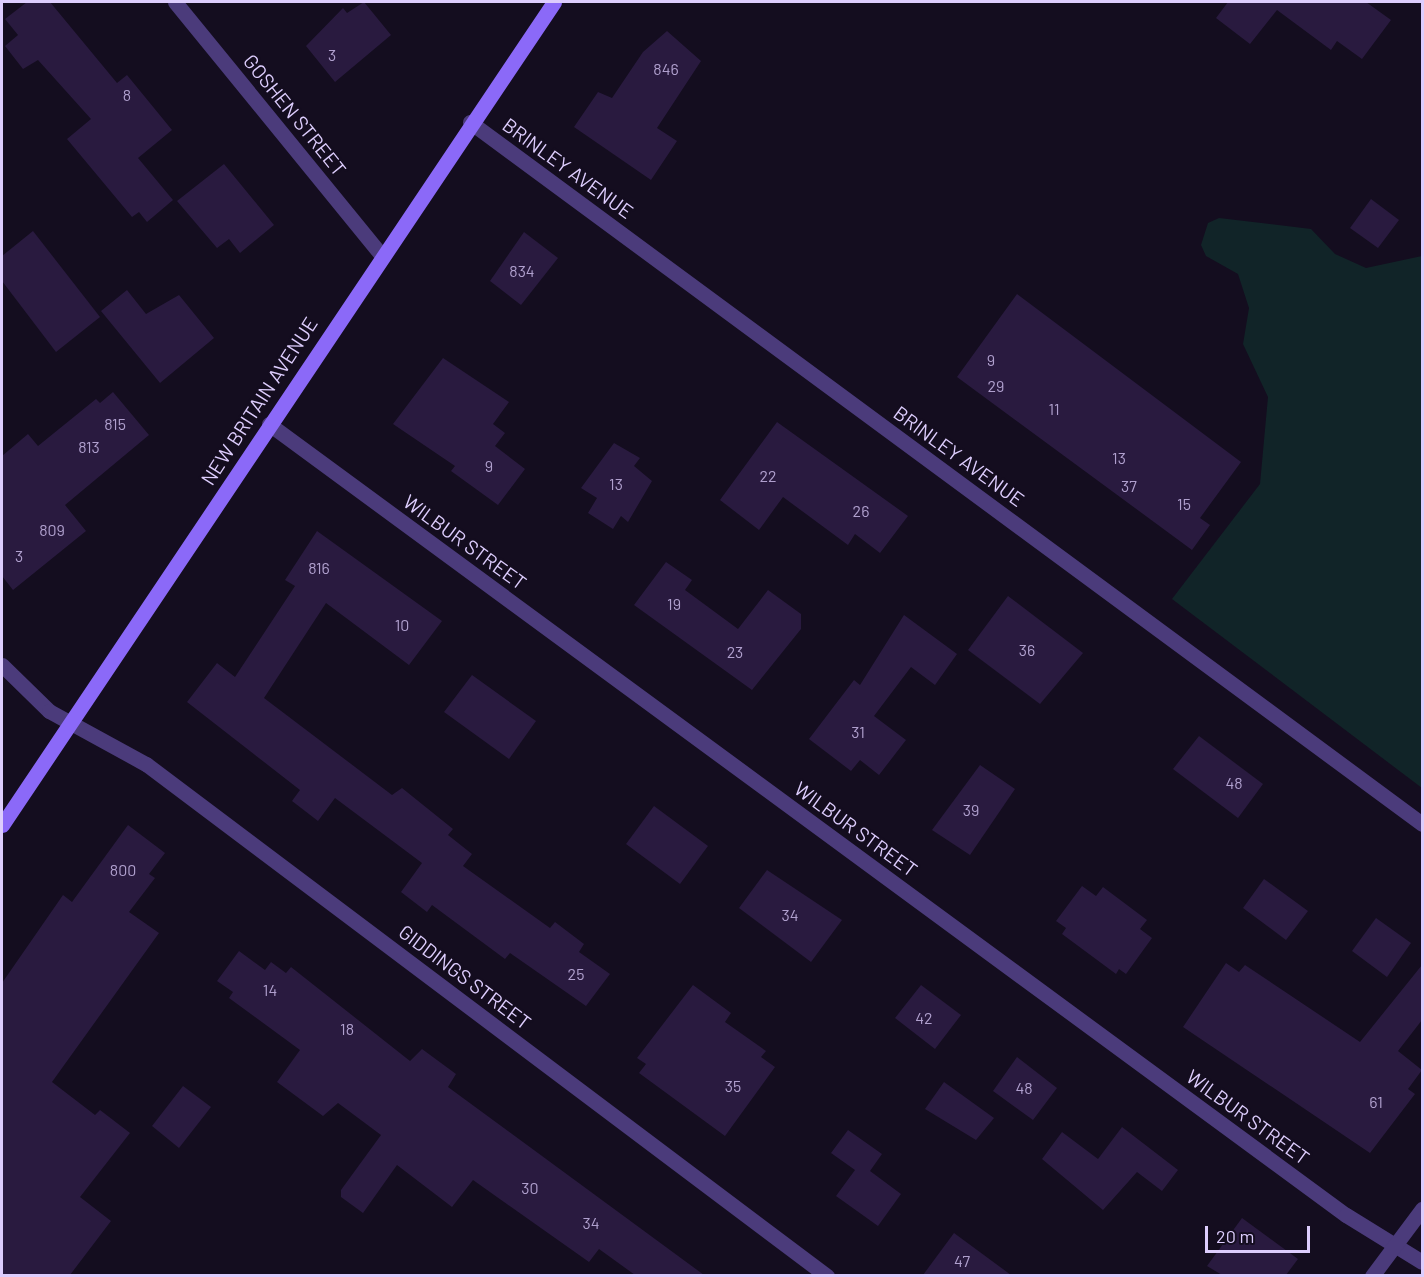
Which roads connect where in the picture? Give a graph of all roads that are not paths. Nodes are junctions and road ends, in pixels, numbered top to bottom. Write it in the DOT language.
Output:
graph roads {
  1 [pos="176,2"];
  2 [pos="554,2"];
  3 [pos="470,122"];
  4 [pos="381,255"];
  5 [pos="269,424"];
  6 [pos="2,665"];
  7 [pos="70,724"];
  8 [pos="1422,824"];
  9 [pos="2,825"];
  10 [pos="1422,1209"];
  11 [pos="1395,1245"];
  12 [pos="1422,1262"];
  13 [pos="827,1275"];
  14 [pos="1372,1275"];
  1 -- 4 [label="street, GOSHEN STREET"];
  2 -- 3 [label="main road, NEW BRITAIN AVENUE"];
  3 -- 4 [label="main road, NEW BRITAIN AVENUE"];
  3 -- 8 [label="street, BRINLEY AVENUE"];
  4 -- 5 [label="main road, NEW BRITAIN AVENUE"];
  5 -- 7 [label="main road, NEW BRITAIN AVENUE"];
  5 -- 11 [label="street, WILBUR STREET"];
  6 -- 7 [label="street, GIDDINGS STREET"];
  7 -- 9 [label="main road, NEW BRITAIN AVENUE"];
  7 -- 13 [label="street, GIDDINGS STREET"];
  10 -- 11 [label="street"];
  11 -- 12 [label="street, WILBUR STREET"];
  11 -- 14 [label="street"];
}
